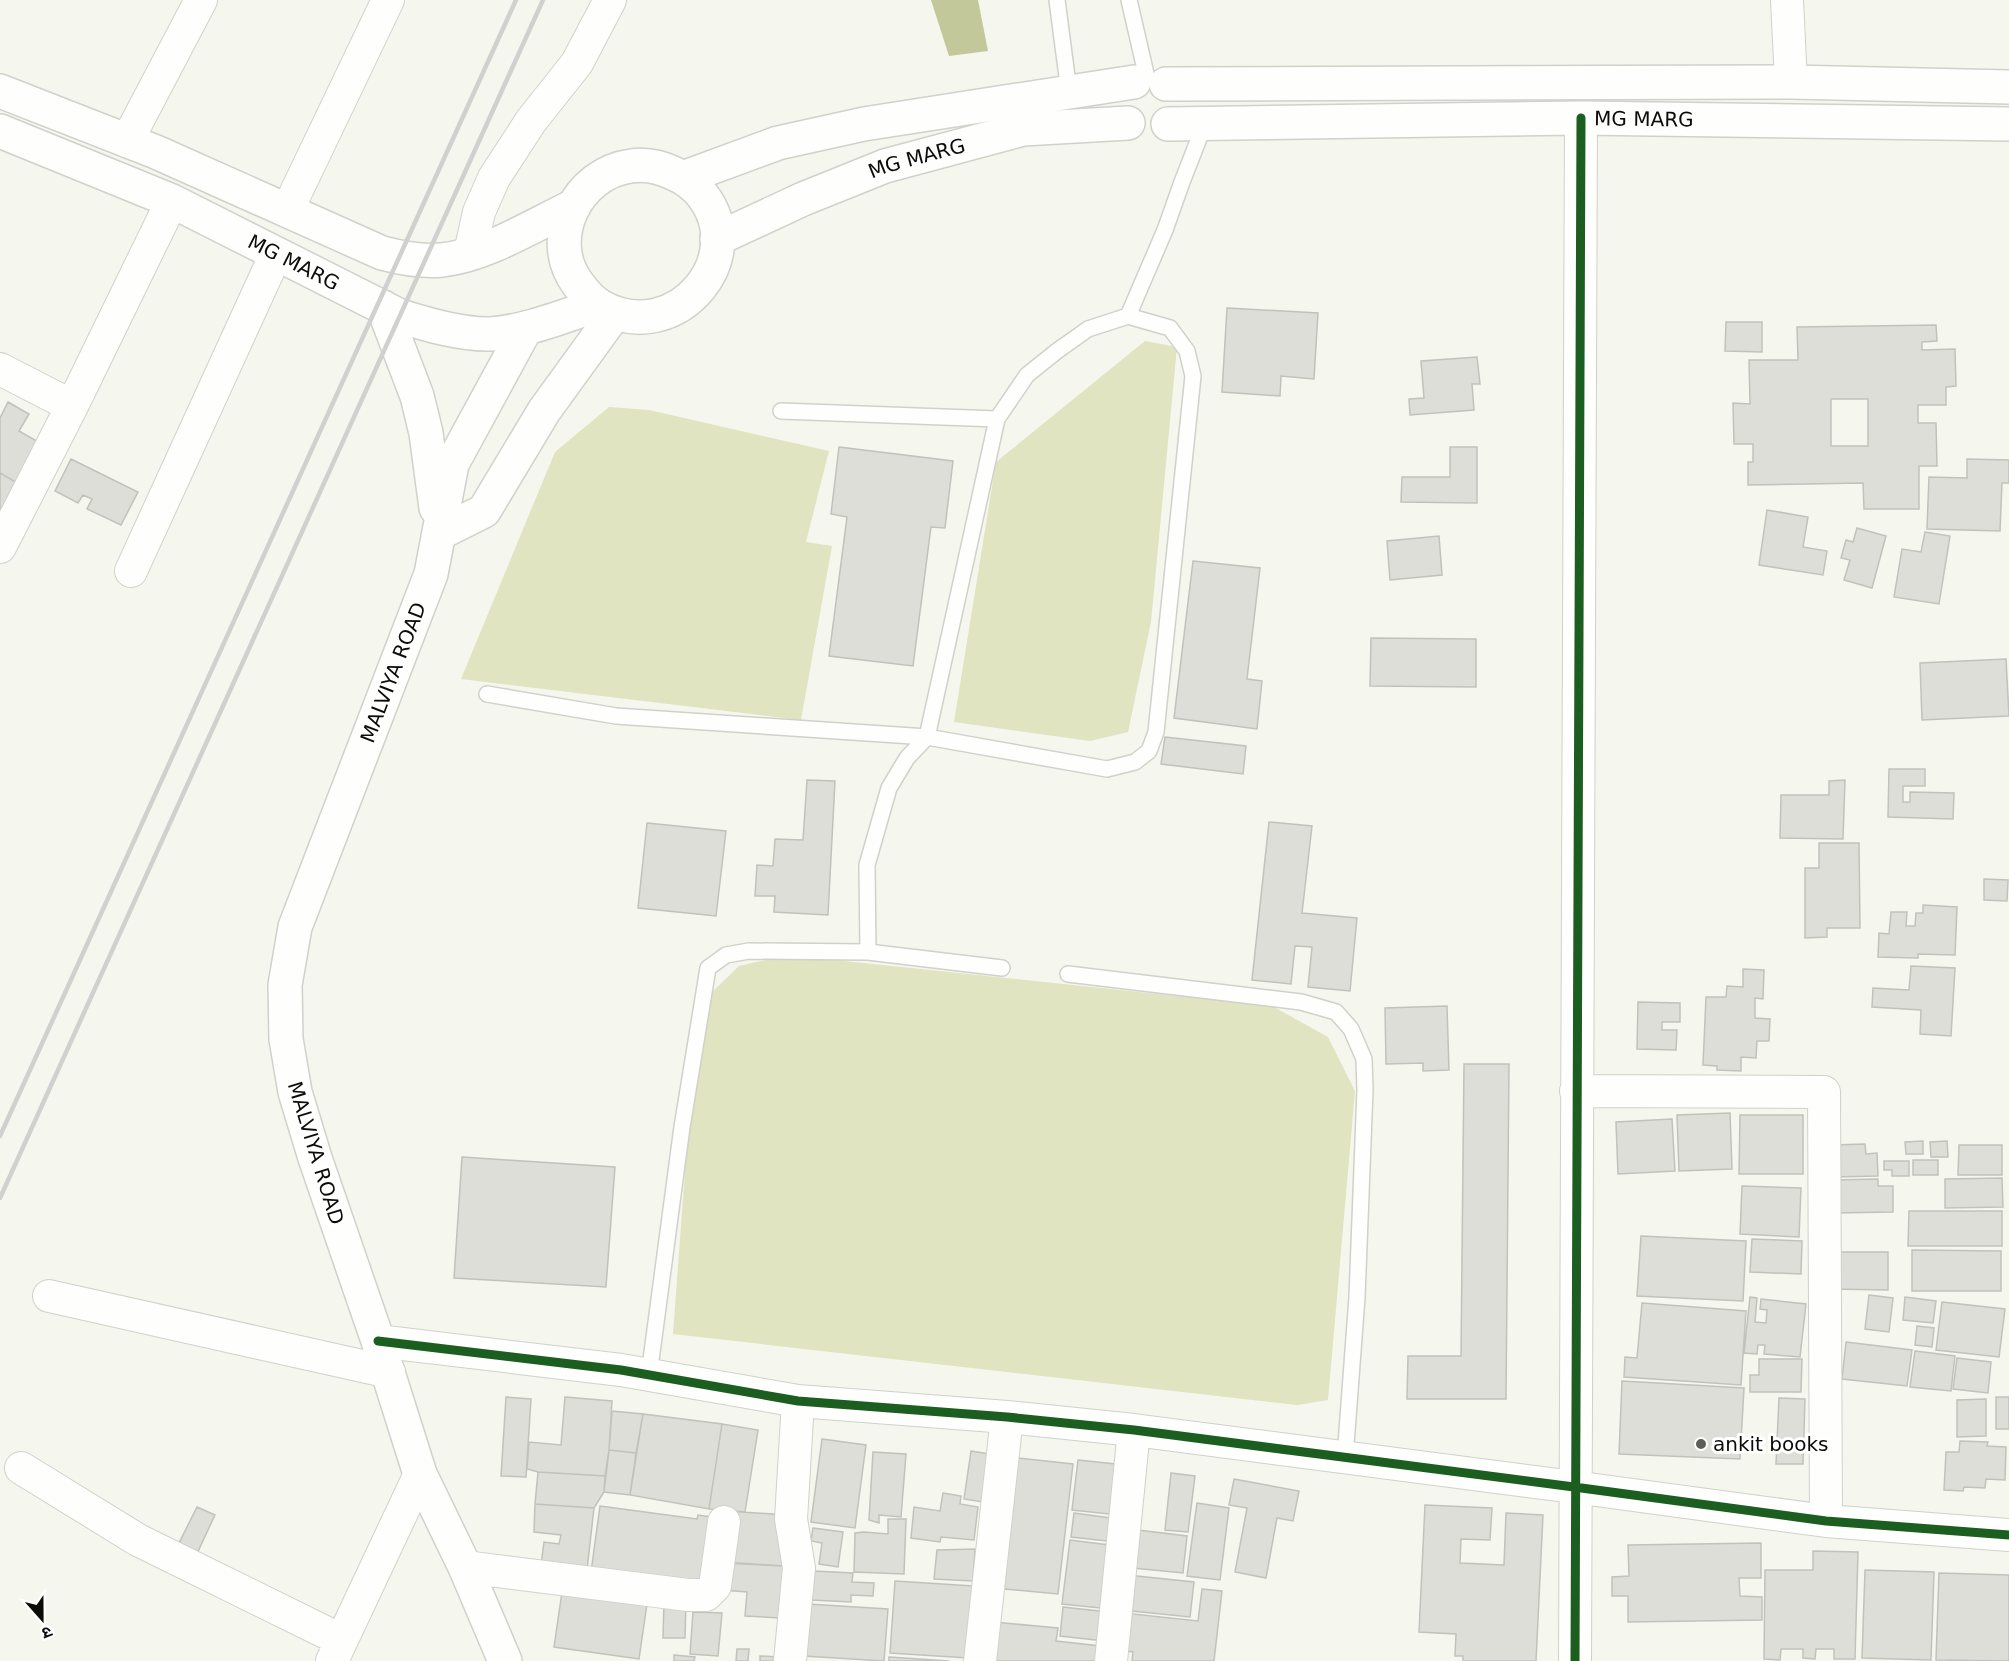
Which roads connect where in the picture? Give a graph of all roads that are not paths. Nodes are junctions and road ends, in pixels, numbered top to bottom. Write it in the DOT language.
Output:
graph roads {
  1 [pos="201,0"];
  2 [pos="387,0"];
  3 [pos="610,0"];
  4 [pos="1057,0"];
  5 [pos="1129,0"];
  6 [pos="1787,0"];
  7 [pos="1149,81"];
  8 [pos="1791,82"];
  9 [pos="2009,87"];
  10 [pos="0,91"];
  11 [pos="1069,92"];
  12 [pos="1581,118"];
  13 [pos="1128,123"];
  14 [pos="1205,123"];
  15 [pos="1168,124"];
  16 [pos="2009,124"];
  17 [pos="0,131"];
  18 [pos="127,141"];
  19 [pos="683,178"];
  20 [pos="171,201"];
  21 [pos="572,207"];
  22 [pos="287,211"];
  23 [pos="717,239"];
  24 [pos="470,253"];
  25 [pos="276,254"];
  26 [pos="383,307"];
  27 [pos="607,309"];
  28 [pos="1128,316"];
  29 [pos="526,328"];
  30 [pos="0,369"];
  31 [pos="72,406"];
  32 [pos="781,411"];
  33 [pos="997,418"];
  34 [pos="440,533"];
  35 [pos="0,547"];
  36 [pos="131,571"];
  37 [pos="487,694"];
  38 [pos="927,737"];
  39 [pos="868,952"];
  40 [pos="1002,968"];
  41 [pos="1068,974"];
  42 [pos="1576,1091"];
  43 [pos="49,1296"];
  44 [pos="378,1341"];
  45 [pos="388,1372"];
  46 [pos="649,1375"];
  47 [pos="798,1401"];
  48 [pos="1007,1417"];
  49 [pos="1134,1430"];
  50 [pos="1345,1458"];
  51 [pos="21,1468"];
  52 [pos="420,1474"];
  53 [pos="1574,1486"];
  54 [pos="1826,1521"];
  55 [pos="724,1522"];
  56 [pos="2009,1535"];
  57 [pos="465,1567"];
  58 [pos="337,1650"];
  59 [pos="505,1661"];
  60 [pos="790,1661"];
  61 [pos="980,1661"];
  62 [pos="1111,1661"];
  63 [pos="1575,1661"];
  1 -- 18 [label="street"];
  2 -- 22 [label="street"];
  3 -- 24 [label="street"];
  4 -- 11 [label="lane"];
  5 -- 7 [label="lane"];
  6 -- 8 [label="street"];
  7 -- 8 [label="main road"];
  7 -- 11 [label="main road"];
  7 -- 13 [label="main road"];
  7 -- 15 [label="main road"];
  8 -- 9 [label="main road"];
  10 -- 18 [label="main road"];
  11 -- 19 [label="main road"];
  12 -- 14 [label="main road, MG MARG"];
  12 -- 16 [label="main road, MG MARG"];
  12 -- 42 [label="street"];
  13 -- 15 [label="main road, MG MARG"];
  13 -- 23 [label="main road, MG MARG"];
  14 -- 15 [label="main road, MG MARG"];
  14 -- 28 [label="lane"];
  17 -- 20 [label="main road, MG MARG"];
  18 -- 22 [label="main road"];
  19 -- 21 [label="main road"];
  19 -- 23 [label="main road"];
  20 -- 25 [label="main road, MG MARG"];
  20 -- 31 [label="street"];
  21 -- 24 [label="main road"];
  21 -- 27 [label="main road"];
  22 -- 24 [label="main road"];
  23 -- 27 [label="main road"];
  25 -- 26 [label="main road, MG MARG"];
  25 -- 36 [label="street"];
  26 -- 29 [label="main road, MG MARG"];
  26 -- 34 [label="main road"];
  27 -- 29 [label="main road, MG MARG"];
  27 -- 34 [label="main road"];
  28 -- 33 [label="lane"];
  28 -- 38 [label="lane"];
  29 -- 34 [label="main road, MALVIYA ROAD"];
  30 -- 31 [label="street"];
  31 -- 35 [label="street"];
  32 -- 33 [label="lane"];
  33 -- 38 [label="lane"];
  34 -- 44 [label="main road, MALVIYA ROAD"];
  37 -- 38 [label="lane"];
  38 -- 39 [label="lane"];
  39 -- 40 [label="lane"];
  39 -- 46 [label="lane"];
  41 -- 50 [label="lane"];
  42 -- 53 [label="street"];
  42 -- 54 [label="street"];
  43 -- 45 [label="street"];
  44 -- 45 [label="main road, MALVIYA ROAD"];
  44 -- 46 [label="street"];
  45 -- 52 [label="main road, MALVIYA ROAD"];
  46 -- 47 [label="street"];
  47 -- 48 [label="street"];
  47 -- 60 [label="street"];
  48 -- 49 [label="street"];
  48 -- 61 [label="street"];
  49 -- 50 [label="street"];
  49 -- 62 [label="street"];
  50 -- 53 [label="street"];
  51 -- 58 [label="street"];
  52 -- 57 [label="main road, MALVIYA ROAD"];
  52 -- 58 [label="street"];
  53 -- 54 [label="street"];
  53 -- 63 [label="street"];
  54 -- 56 [label="street"];
  55 -- 57 [label="street"];
  57 -- 59 [label="main road, MALVIYA ROAD"];
}
